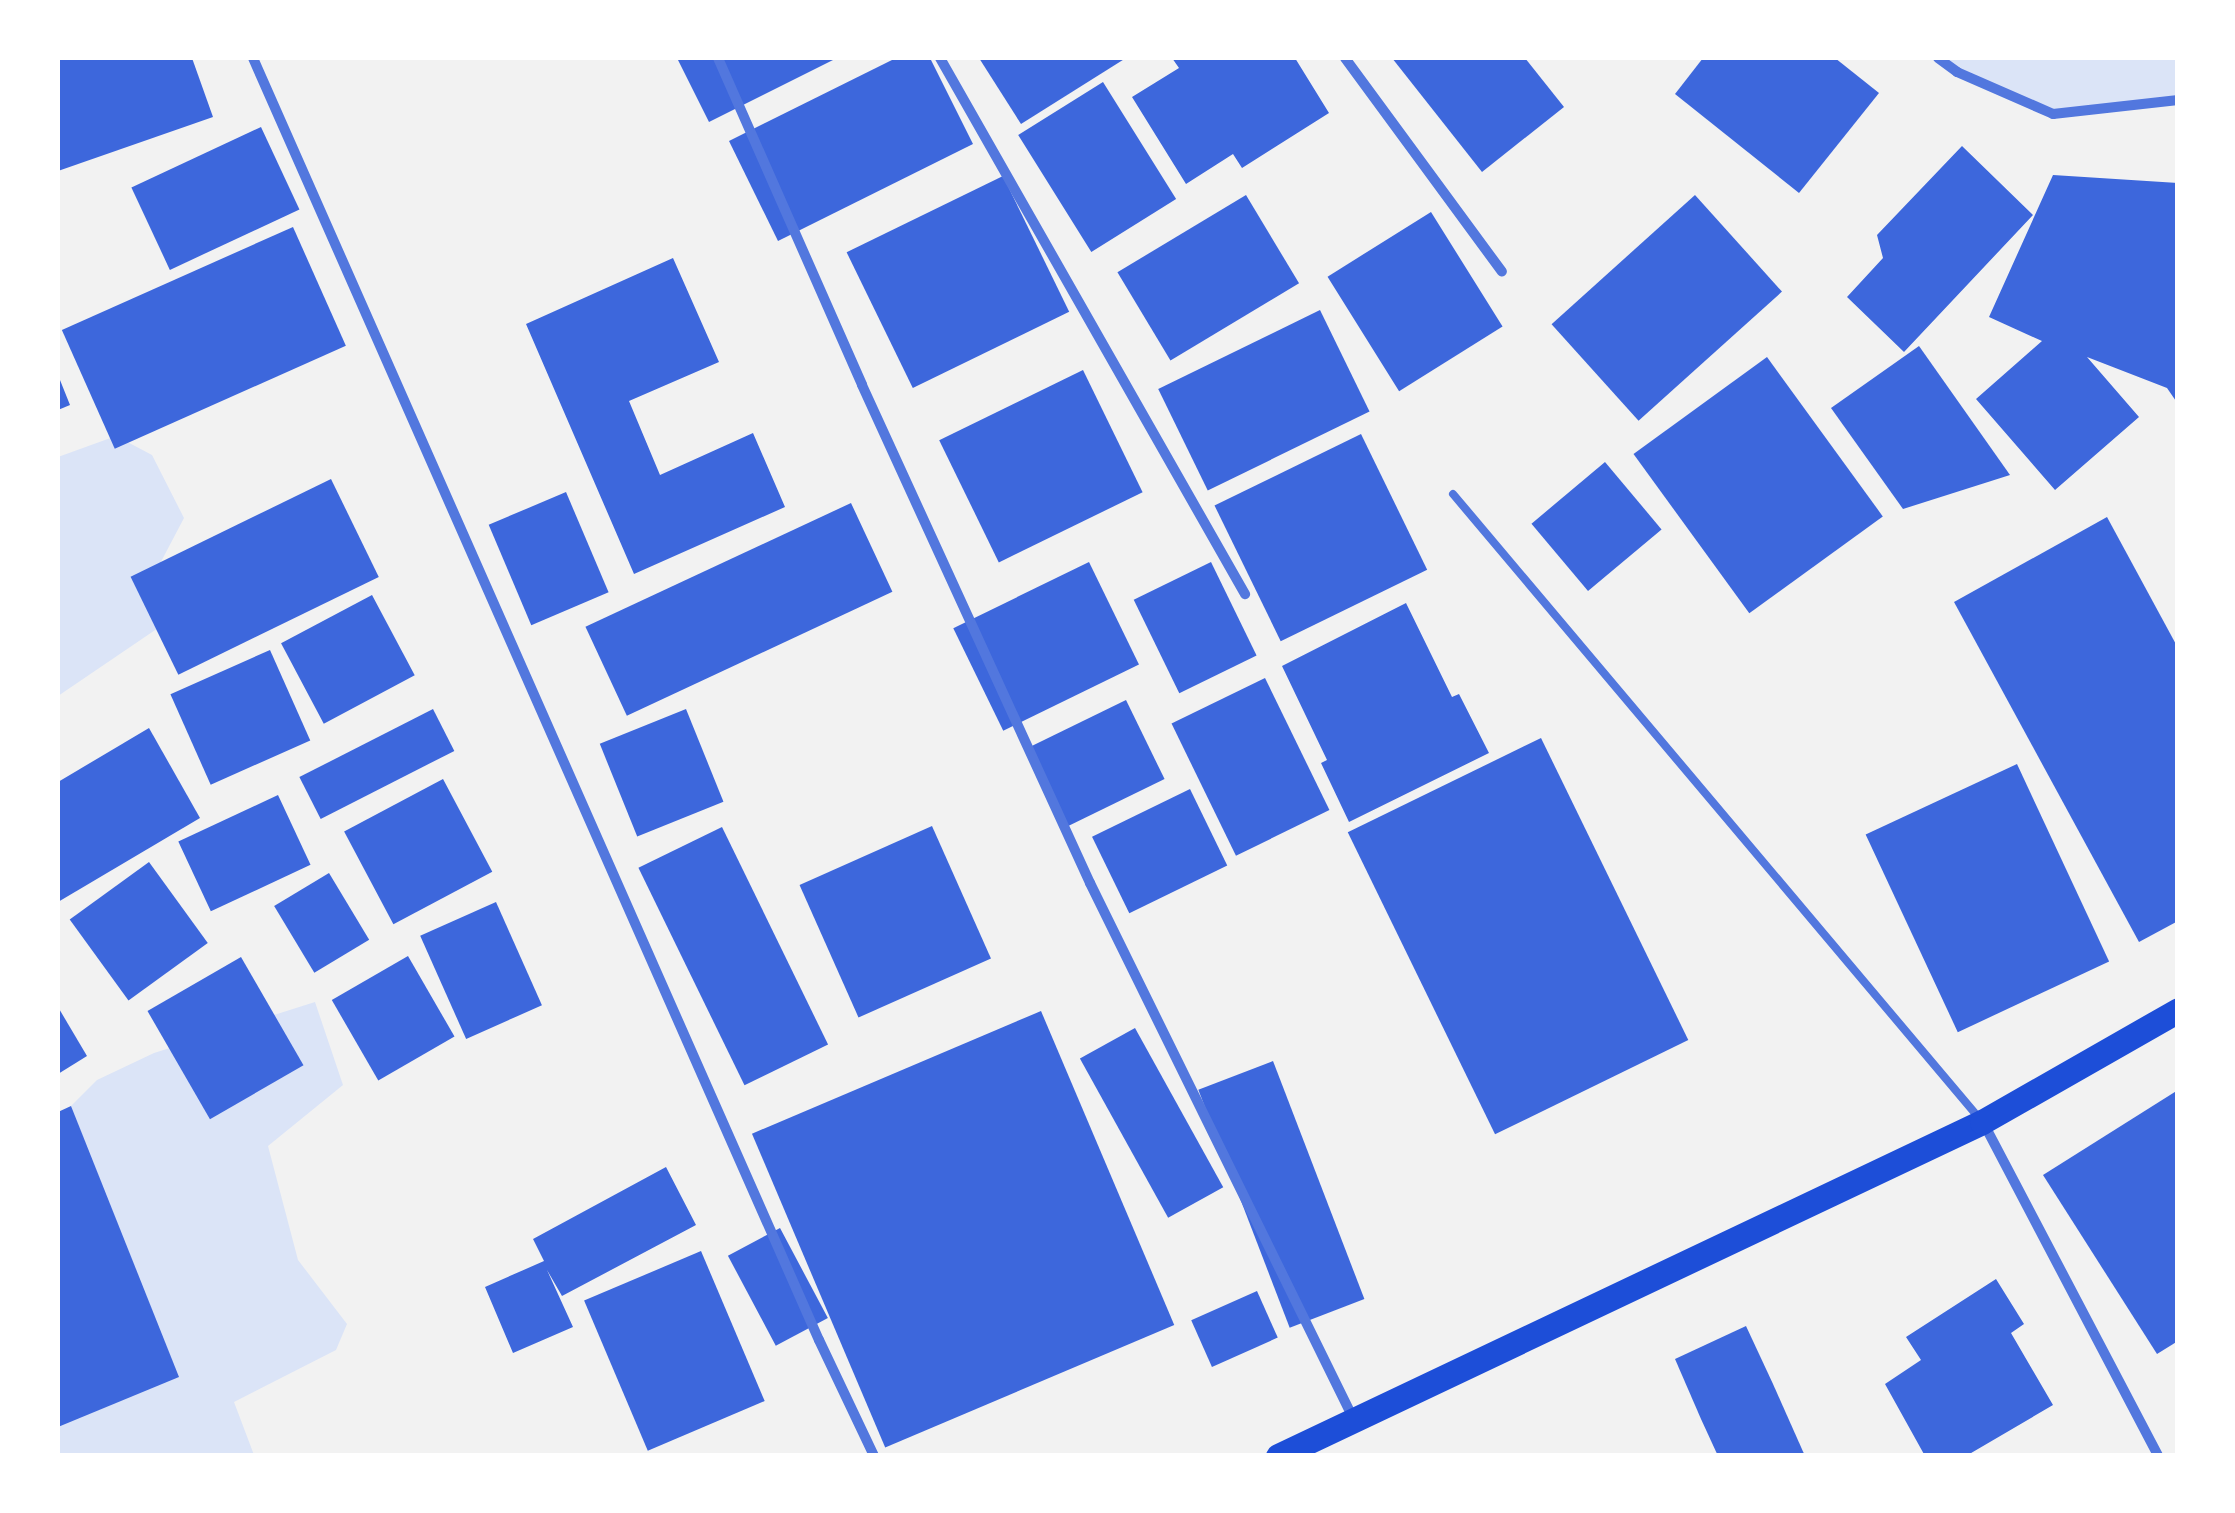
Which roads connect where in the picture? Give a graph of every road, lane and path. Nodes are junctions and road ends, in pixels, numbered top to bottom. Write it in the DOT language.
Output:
graph roads {
  1 [pos="253,58"];
  2 [pos="718,58"];
  3 [pos="940,58"];
  4 [pos="1345,58"];
  5 [pos="1938,58"];
  6 [pos="2178,100"];
  7 [pos="1502,272"];
  8 [pos="1453,494"];
  9 [pos="1245,594"];
  10 [pos="2178,1010"];
  11 [pos="1982,1122"];
  12 [pos="1354,1420"];
  13 [pos="874,1456"];
  14 [pos="1278,1456"];
  15 [pos="2158,1456"];
  1 -- 13 [label="street"];
  2 -- 12 [label="street"];
  3 -- 9 [label="street"];
  4 -- 7 [label="street"];
  5 -- 6 [label="street"];
  8 -- 11 [label="lane"];
  10 -- 11 [label="main road"];
  11 -- 12 [label="main road"];
  11 -- 15 [label="street"];
  12 -- 14 [label="main road"];
}
